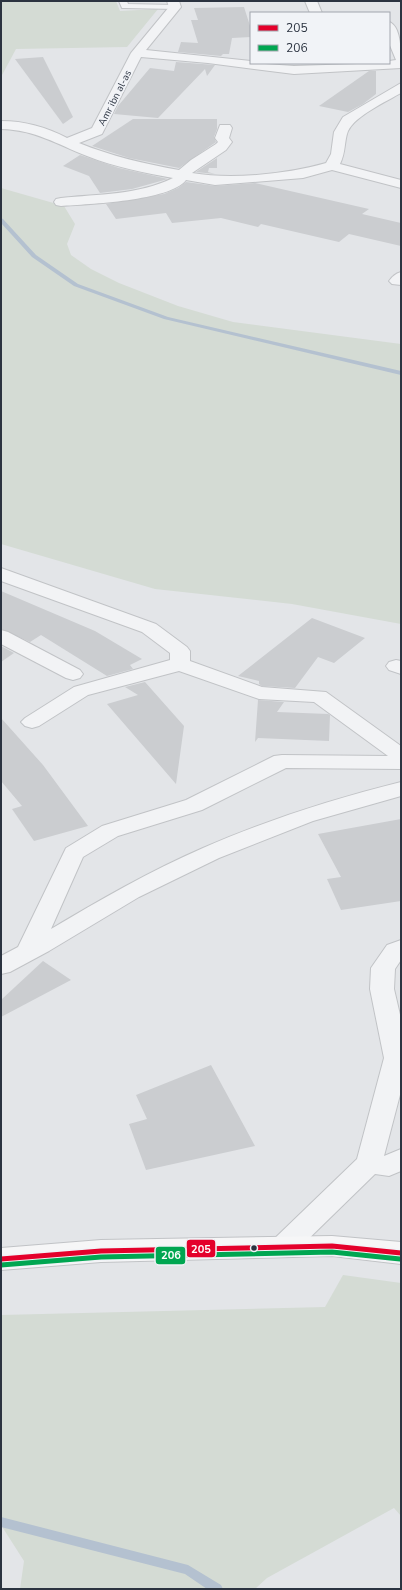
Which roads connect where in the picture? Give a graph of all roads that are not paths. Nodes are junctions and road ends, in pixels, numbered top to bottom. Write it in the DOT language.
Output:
graph roads {
  1 [pos="123,1"];
  2 [pos="311,1"];
  3 [pos="174,4"];
  4 [pos="316,12"];
  5 [pos="390,29"];
  6 [pos="137,53"];
  7 [pos="401,58"];
  8 [pos="401,64"];
  9 [pos="338,66"];
  10 [pos="401,87"];
  11 [pos="1,124"];
  12 [pos="225,128"];
  13 [pos="67,143"];
  14 [pos="332,166"];
  15 [pos="182,176"];
  16 [pos="401,184"];
  17 [pos="61,202"];
  18 [pos="1,574"];
  19 [pos="1,636"];
  20 [pos="180,664"];
  21 [pos="73,674"];
  22 [pos="32,722"];
  23 [pos="401,756"];
  24 [pos="401,763"];
  25 [pos="401,789"];
  26 [pos="401,948"];
  27 [pos="28,952"];
  28 [pos="1,966"];
  29 [pos="401,1159"];
  30 [pos="369,1163"];
  31 [pos="283,1247"];
  32 [pos="401,1253"];
  33 [pos="1,1259"];
  1 -- 3 [label="lane"];
  2 -- 4 [label="street"];
  3 -- 6 [label="street, Amr ibn al-as"];
  5 -- 7 [label="street"];
  6 -- 9 [label="street"];
  6 -- 13 [label="street, Amr ibn al-as"];
  8 -- 9 [label="street"];
  10 -- 14 [label="street"];
  11 -- 13 [label="street"];
  12 -- 15 [label="street"];
  13 -- 15 [label="street"];
  14 -- 15 [label="street"];
  14 -- 16 [label="street"];
  15 -- 17 [label="street"];
  18 -- 20 [label="street"];
  19 -- 21 [label="street"];
  20 -- 22 [label="street"];
  20 -- 23 [label="street"];
  24 -- 27 [label="street"];
  25 -- 27 [label="street"];
  26 -- 30 [label="street"];
  27 -- 28 [label="street"];
  29 -- 30 [label="street"];
  30 -- 31 [label="street"];
  31 -- 32 [label="main road"];
  31 -- 33 [label="main road"];
}
